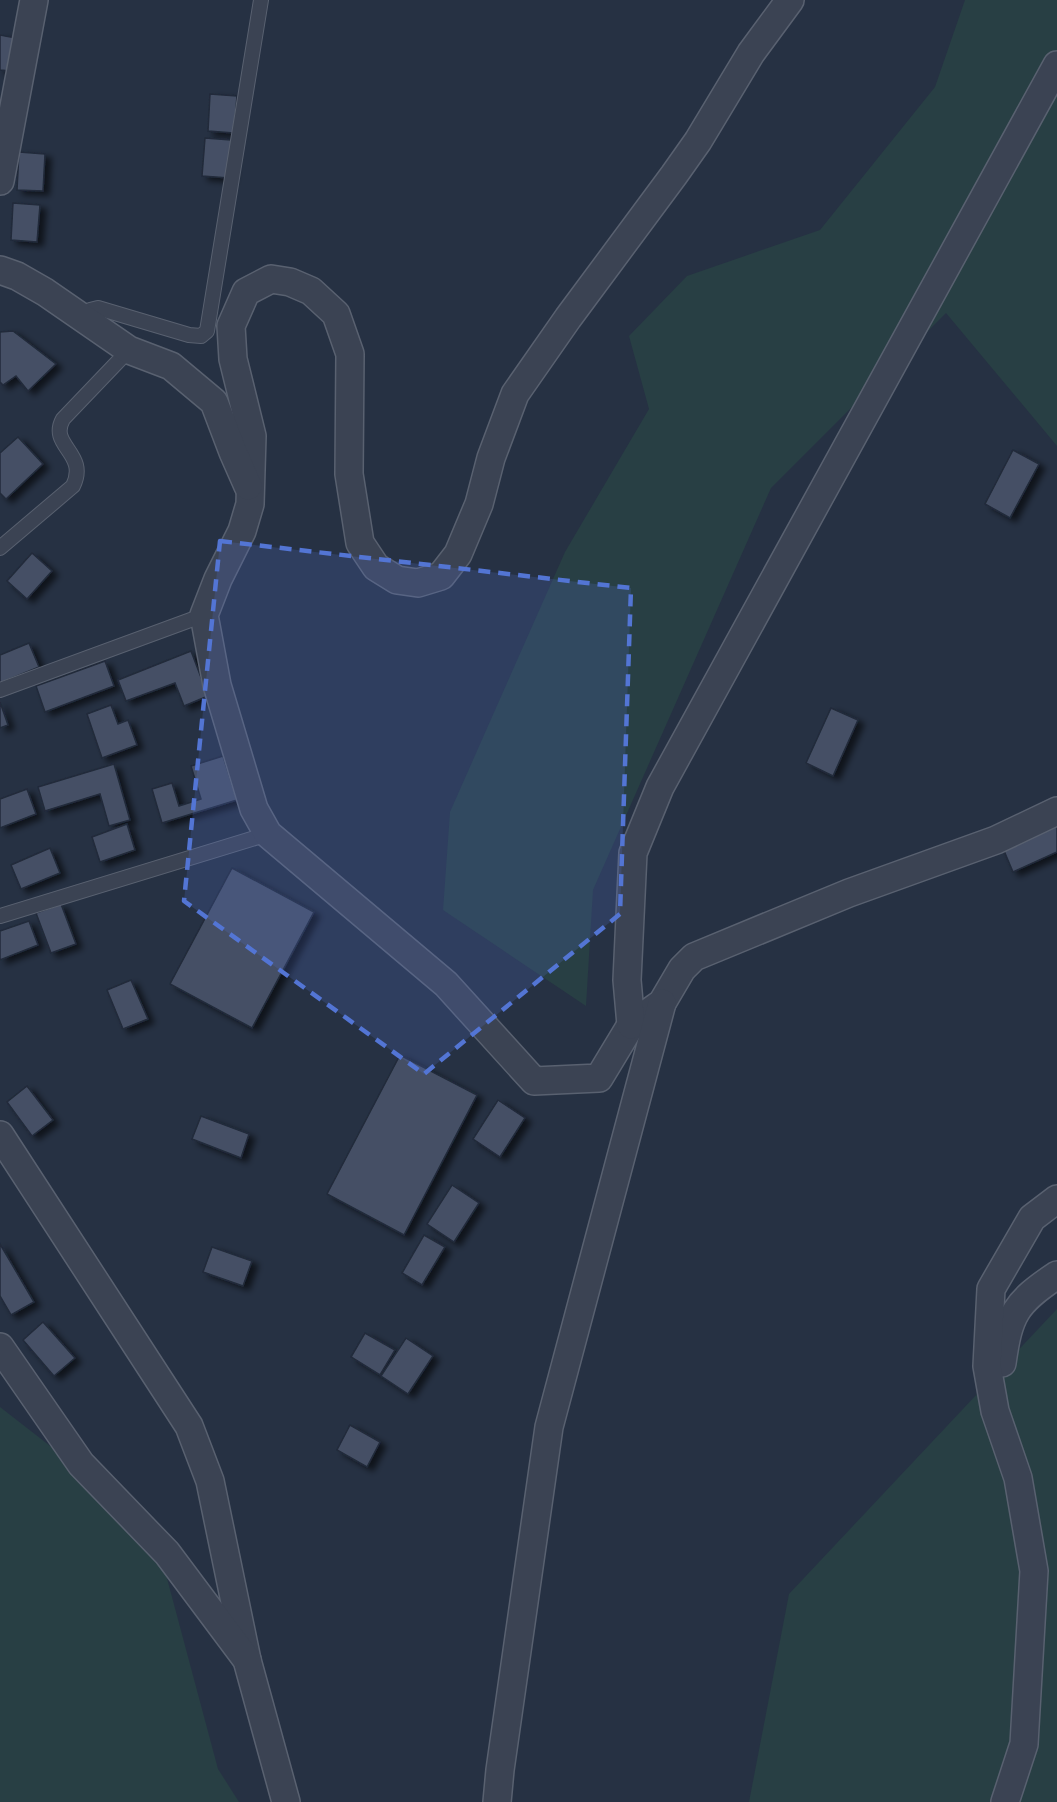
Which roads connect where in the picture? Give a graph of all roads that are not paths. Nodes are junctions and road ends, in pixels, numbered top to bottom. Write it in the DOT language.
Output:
graph roads {
  1 [pos="34,0"];
  2 [pos="261,0"];
  3 [pos="790,0"];
  4 [pos="1057,65"];
  5 [pos="0,181"];
  6 [pos="0,270"];
  7 [pos="86,320"];
  8 [pos="129,350"];
  9 [pos="251,492"];
  10 [pos="0,548"];
  11 [pos="204,615"];
  12 [pos="0,690"];
  13 [pos="1057,811"];
  14 [pos="268,834"];
  15 [pos="0,916"];
  16 [pos="662,1003"];
  17 [pos="631,1025"];
  18 [pos="0,1135"];
  19 [pos="1057,1198"];
  20 [pos="1057,1275"];
  21 [pos="0,1347"];
  22 [pos="995,1411"];
  23 [pos="247,1660"];
  24 [pos="286,1802"];
  25 [pos="497,1802"];
  26 [pos="1005,1802"];
  1 -- 5 [label="street"];
  2 -- 7 [label="lane"];
  3 -- 9 [label="street"];
  4 -- 17 [label="street"];
  6 -- 7 [label="street"];
  7 -- 8 [label="street"];
  8 -- 9 [label="street"];
  8 -- 10 [label="lane"];
  9 -- 11 [label="street"];
  11 -- 12 [label="lane"];
  11 -- 14 [label="street"];
  13 -- 16 [label="street"];
  14 -- 15 [label="lane"];
  14 -- 17 [label="street"];
  16 -- 17 [label="street"];
  16 -- 25 [label="street"];
  18 -- 23 [label="street"];
  19 -- 22 [label="street"];
  20 -- 22 [label="street"];
  21 -- 23 [label="street"];
  22 -- 26 [label="street"];
  23 -- 24 [label="street"];
}
